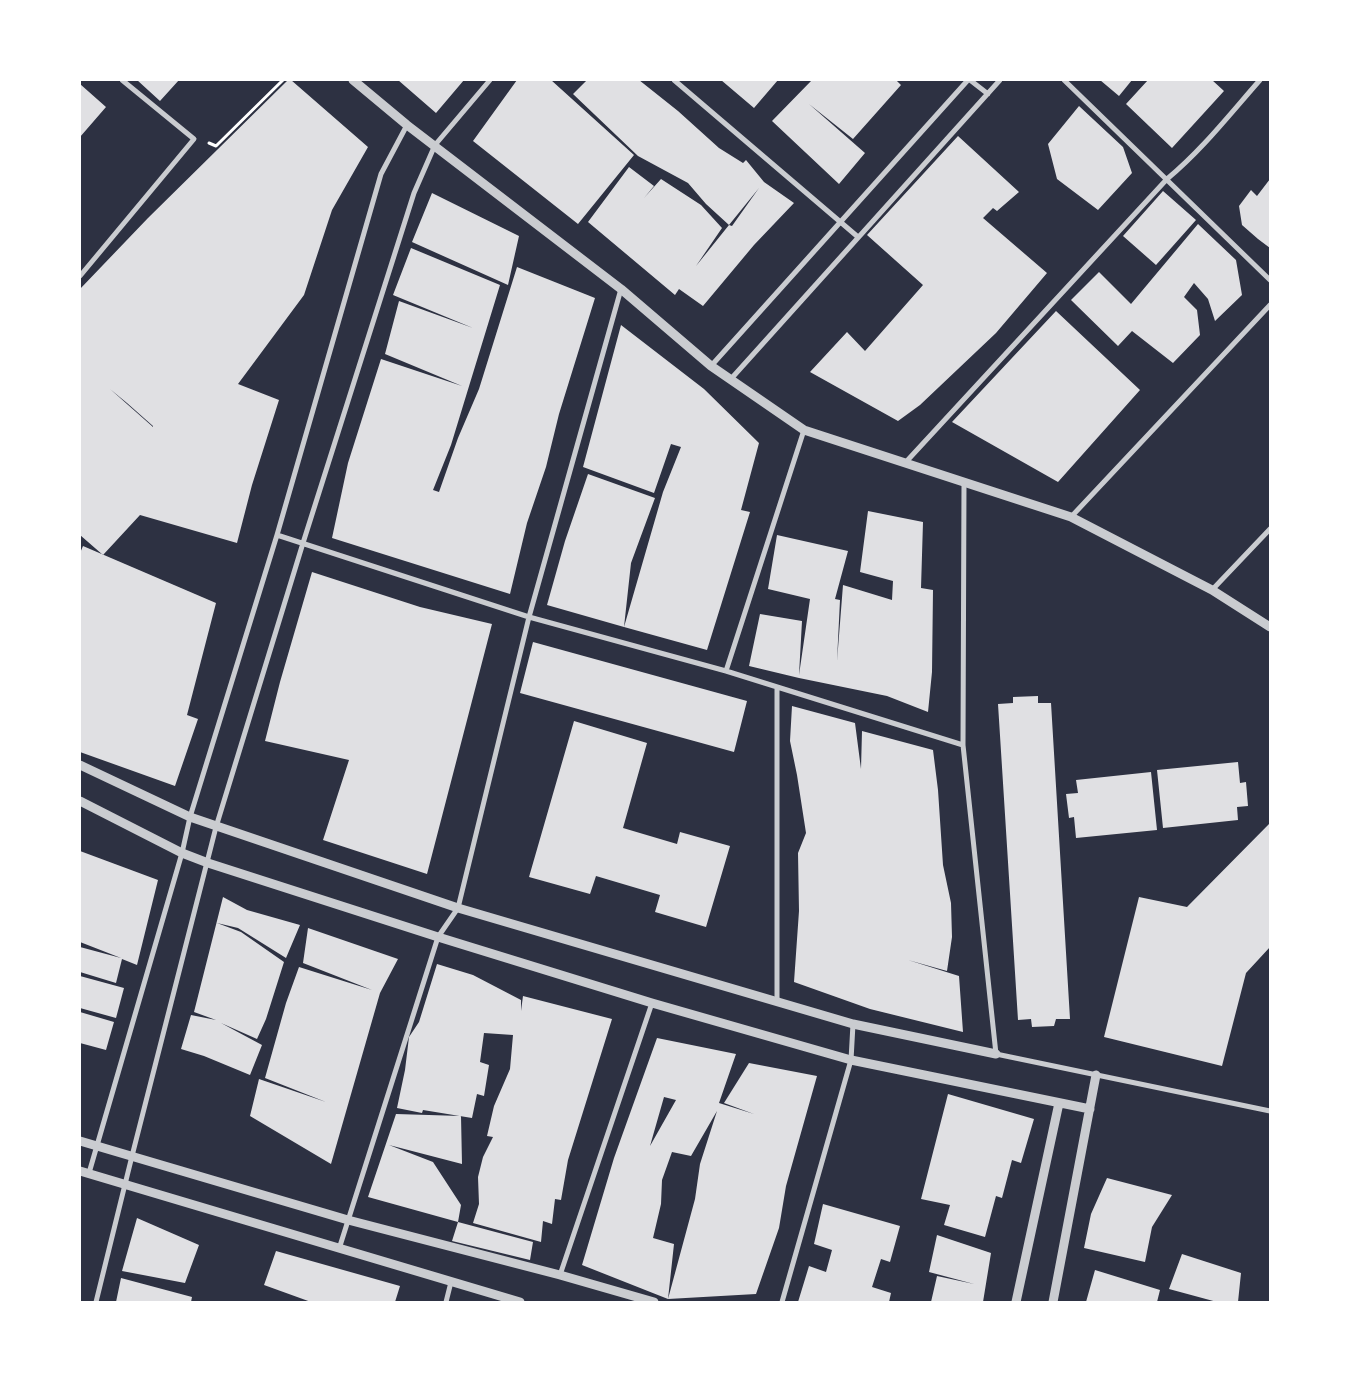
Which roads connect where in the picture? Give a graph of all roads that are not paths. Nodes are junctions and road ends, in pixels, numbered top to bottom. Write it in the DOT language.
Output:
graph roads {
  1 [pos="122,80"];
  2 [pos="354,80"];
  3 [pos="490,80"];
  4 [pos="674,80"];
  5 [pos="969,80"];
  6 [pos="1000,80"];
  7 [pos="1064,80"];
  8 [pos="1260,80"];
  9 [pos="988,94"];
  10 [pos="407,125"];
  11 [pos="435,145"];
  12 [pos="1167,179"];
  13 [pos="840,221"];
  14 [pos="858,237"];
  15 [pos="80,276"];
  16 [pos="1270,280"];
  17 [pos="621,289"];
  18 [pos="1270,305"];
  19 [pos="712,366"];
  20 [pos="730,380"];
  21 [pos="804,430"];
  22 [pos="905,463"];
  23 [pos="964,483"];
  24 [pos="1071,517"];
  25 [pos="1270,529"];
  26 [pos="277,535"];
  27 [pos="303,543"];
  28 [pos="1212,590"];
  29 [pos="529,616"];
  30 [pos="1270,627"];
  31 [pos="726,671"];
  32 [pos="777,688"];
  33 [pos="963,745"];
  34 [pos="80,765"];
  35 [pos="80,801"];
  36 [pos="190,817"];
  37 [pos="216,827"];
  38 [pos="182,853"];
  39 [pos="208,863"];
  40 [pos="458,908"];
  41 [pos="438,937"];
  42 [pos="652,1003"];
  43 [pos="777,1003"];
  44 [pos="853,1024"];
  45 [pos="996,1054"];
  46 [pos="850,1060"];
  47 [pos="1096,1075"];
  48 [pos="1059,1103"];
  49 [pos="1090,1109"];
  50 [pos="1270,1111"];
  51 [pos="80,1141"];
  52 [pos="96,1146"];
  53 [pos="132,1156"];
  54 [pos="84,1172"];
  55 [pos="125,1185"];
  56 [pos="348,1220"];
  57 [pos="339,1249"];
  58 [pos="560,1275"];
  59 [pos="451,1282"];
  60 [pos="96,1302"];
  61 [pos="446,1302"];
  62 [pos="520,1302"];
  63 [pos="654,1302"];
  64 [pos="782,1302"];
  65 [pos="1016,1302"];
  66 [pos="1053,1302"];
  1 -- 15 [label="street"];
  2 -- 10 [label="street"];
  3 -- 11 [label="street"];
  4 -- 13 [label="street"];
  5 -- 9 [label="street"];
  5 -- 13 [label="street"];
  6 -- 9 [label="street"];
  7 -- 12 [label="street"];
  8 -- 12 [label="street"];
  9 -- 14 [label="street"];
  10 -- 11 [label="street"];
  10 -- 26 [label="street"];
  11 -- 17 [label="street"];
  11 -- 27 [label="street"];
  12 -- 16 [label="street"];
  12 -- 22 [label="street"];
  13 -- 14 [label="street"];
  13 -- 19 [label="street"];
  14 -- 20 [label="street"];
  17 -- 19 [label="street"];
  17 -- 29 [label="street"];
  18 -- 24 [label="street"];
  19 -- 20 [label="street"];
  20 -- 21 [label="street"];
  21 -- 22 [label="street"];
  21 -- 31 [label="street"];
  22 -- 23 [label="street"];
  23 -- 24 [label="street"];
  23 -- 33 [label="street"];
  24 -- 28 [label="street"];
  25 -- 28 [label="street"];
  26 -- 27 [label="street"];
  26 -- 36 [label="street"];
  27 -- 29 [label="street"];
  27 -- 37 [label="street"];
  28 -- 30 [label="street"];
  29 -- 31 [label="street"];
  29 -- 40 [label="street"];
  31 -- 32 [label="street"];
  32 -- 33 [label="street"];
  32 -- 43 [label="street"];
  33 -- 45 [label="street"];
  34 -- 36 [label="street"];
  35 -- 38 [label="street"];
  36 -- 37 [label="street"];
  36 -- 38 [label="street"];
  37 -- 39 [label="street"];
  37 -- 40 [label="street"];
  38 -- 39 [label="street"];
  38 -- 52 [label="street"];
  39 -- 41 [label="street"];
  39 -- 53 [label="street"];
  40 -- 41 [label="street"];
  40 -- 43 [label="street"];
  41 -- 42 [label="street"];
  41 -- 56 [label="street"];
  42 -- 46 [label="street"];
  42 -- 58 [label="street"];
  43 -- 44 [label="street"];
  44 -- 45 [label="street"];
  44 -- 46 [label="street"];
  45 -- 47 [label="street"];
  46 -- 48 [label="street"];
  46 -- 64 [label="street"];
  47 -- 49 [label="street"];
  47 -- 50 [label="street"];
  48 -- 49 [label="street"];
  48 -- 65 [label="street"];
  49 -- 66 [label="street"];
  51 -- 52 [label="street"];
  52 -- 53 [label="street"];
  52 -- 54 [label="street"];
  53 -- 55 [label="street"];
  53 -- 56 [label="street"];
  54 -- 55 [label="street"];
  55 -- 57 [label="street"];
  55 -- 60 [label="street"];
  56 -- 57 [label="street"];
  56 -- 58 [label="street"];
  57 -- 59 [label="street"];
  58 -- 63 [label="street"];
  59 -- 61 [label="street"];
  59 -- 62 [label="street"];
}
